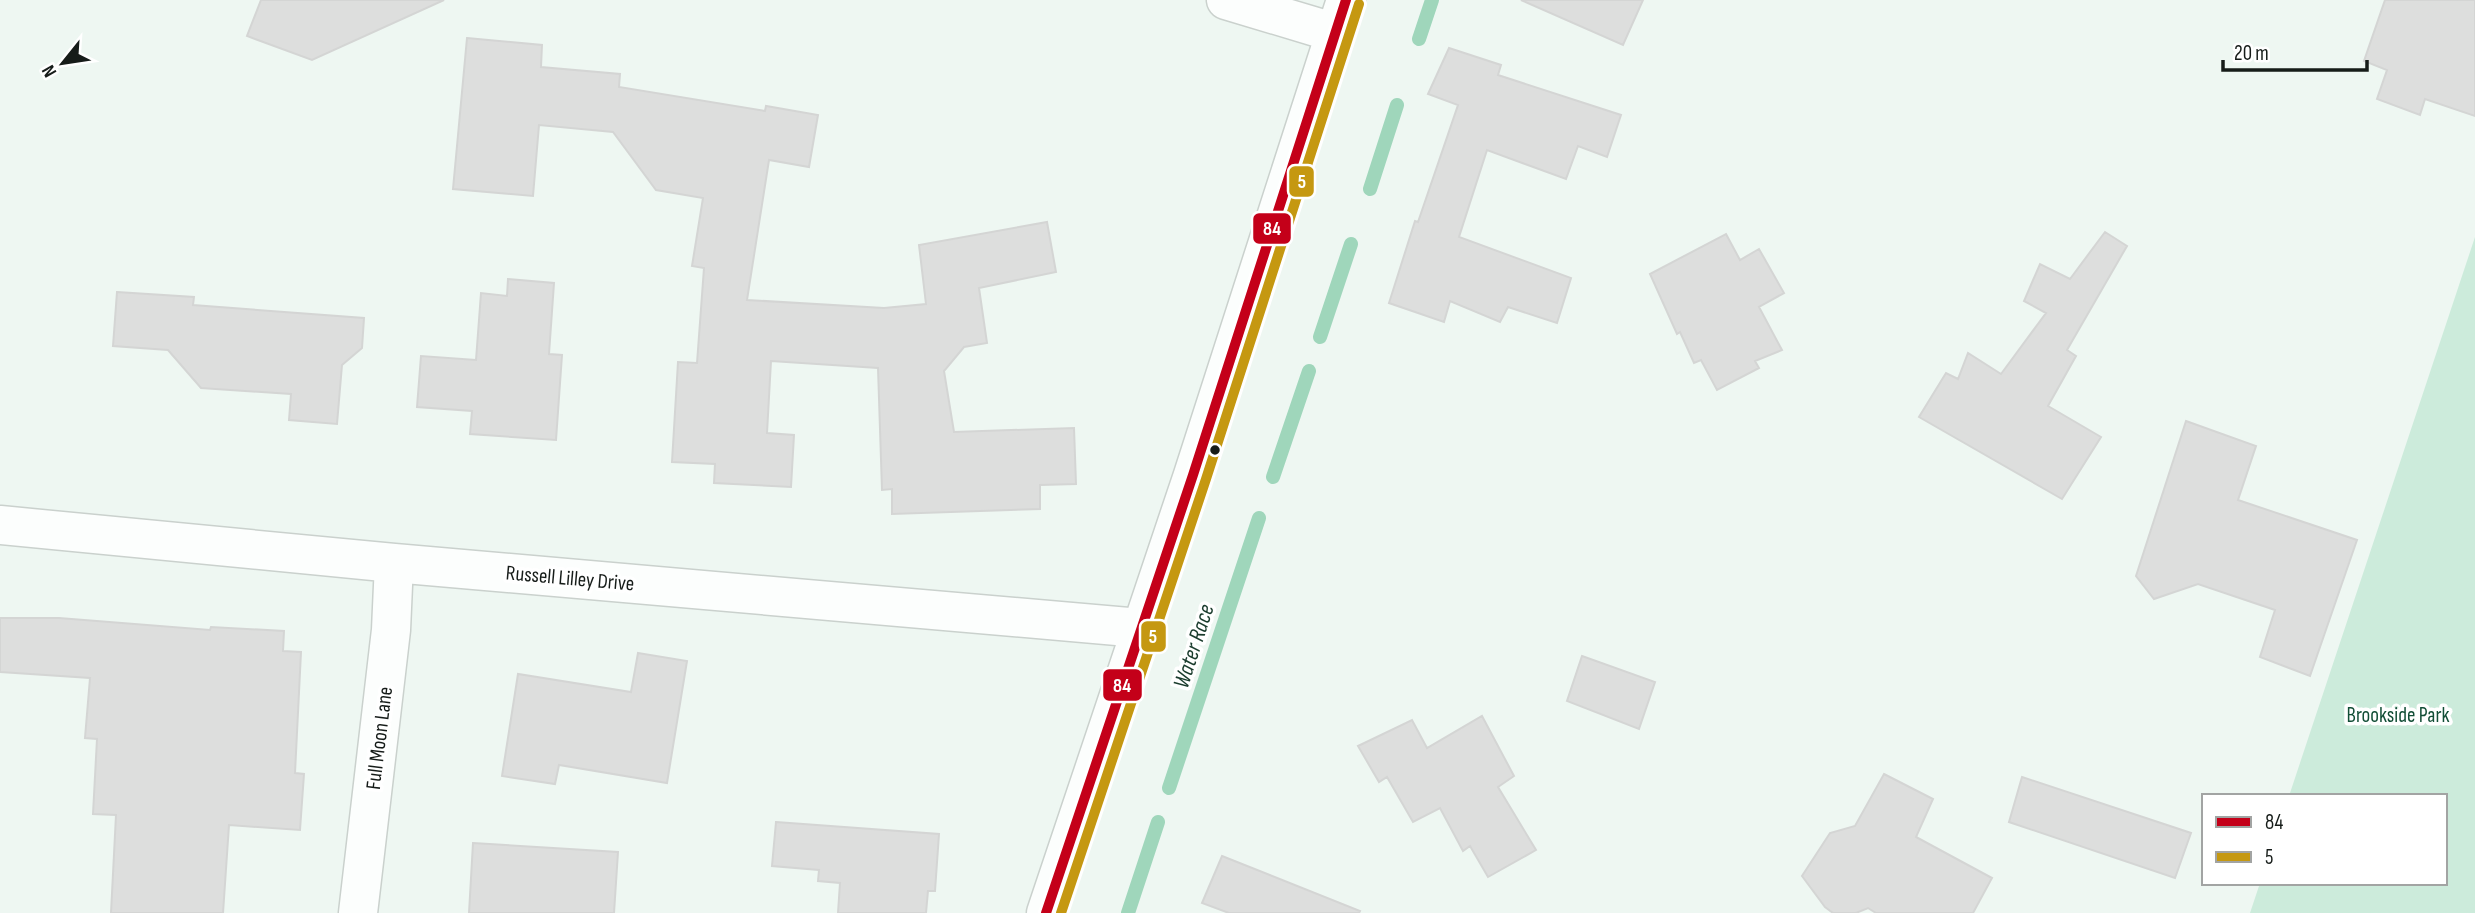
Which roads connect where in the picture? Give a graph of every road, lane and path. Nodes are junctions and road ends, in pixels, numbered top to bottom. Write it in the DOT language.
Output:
graph roads {
  1 [pos="1226,0"];
  2 [pos="1341,17"];
  3 [pos="0,525"];
  4 [pos="394,563"];
  5 [pos="1140,628"];
  6 [pos="358,913"];
  7 [pos="1046,913"];
  1 -- 2 [label="street"];
  2 -- 5 [label="street"];
  3 -- 4 [label="street, Russell Lilley Drive"];
  4 -- 5 [label="street, Russell Lilley Drive"];
  4 -- 6 [label="street, Full Moon Lane"];
  5 -- 7 [label="street"];
}
